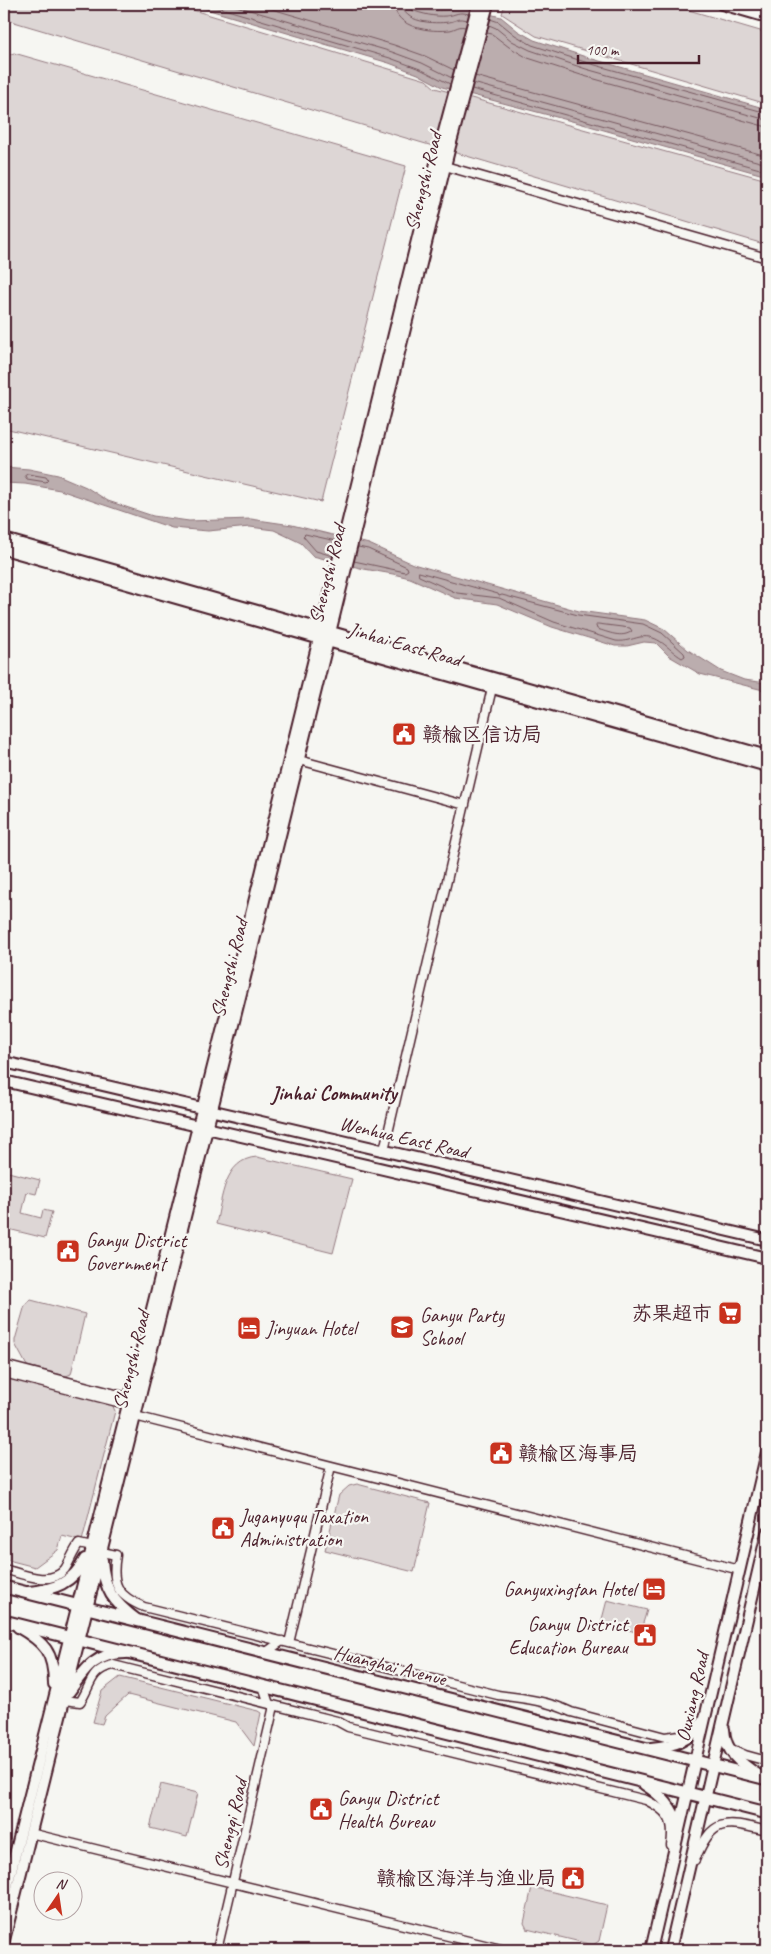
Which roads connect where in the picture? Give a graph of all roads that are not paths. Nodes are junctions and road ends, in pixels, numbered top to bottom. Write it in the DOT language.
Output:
graph roads {
  1 [pos="478,4"];
  2 [pos="488,4"];
  3 [pos="722,4"];
  4 [pos="756,4"];
  5 [pos="767,7"];
  6 [pos="767,17"];
  7 [pos="445,166"];
  8 [pos="767,258"];
  9 [pos="4,539"];
  10 [pos="4,549"];
  11 [pos="325,635"];
  12 [pos="492,688"];
  13 [pos="767,756"];
  14 [pos="299,760"];
  15 [pos="767,766"];
  16 [pos="465,804"];
  17 [pos="4,1062"];
  18 [pos="4,1081"];
  19 [pos="207,1109"];
  20 [pos="202,1127"];
  21 [pos="384,1150"];
  22 [pos="767,1240"];
  23 [pos="767,1258"];
  24 [pos="4,1365"];
  25 [pos="4,1373"];
  26 [pos="134,1405"];
  27 [pos="767,1452"];
  28 [pos="332,1466"];
  29 [pos="767,1533"];
  30 [pos="98,1549"];
  31 [pos="4,1569"];
  32 [pos="740,1570"];
  33 [pos="762,1577"];
  34 [pos="4,1587"];
  35 [pos="22,1592"];
  36 [pos="82,1607"];
  37 [pos="8,1622"];
  38 [pos="140,1622"];
  39 [pos="74,1639"];
  40 [pos="288,1643"];
  41 [pos="130,1653"];
  42 [pos="265,1653"];
  43 [pos="306,1663"];
  44 [pos="263,1686"];
  45 [pos="293,1694"];
  46 [pos="61,1698"];
  47 [pos="275,1706"];
  48 [pos="707,1712"];
  49 [pos="723,1723"];
  50 [pos="701,1725"];
  51 [pos="728,1747"];
  52 [pos="647,1749"];
  53 [pos="695,1761"];
  54 [pos="767,1761"];
  55 [pos="713,1766"];
  56 [pos="764,1778"];
  57 [pos="639,1780"];
  58 [pos="688,1793"];
  59 [pos="706,1798"];
  60 [pos="767,1813"];
  61 [pos="767,1831"];
  62 [pos="679,1832"];
  63 [pos="30,1834"];
  64 [pos="675,1848"];
  65 [pos="687,1878"];
  66 [pos="233,1883"];
  67 [pos="4,1898"];
  68 [pos="4,1940"];
  69 [pos="217,1950"];
  70 [pos="505,1950"];
  71 [pos="651,1950"];
  72 [pos="670,1950"];
  1 -- 11 [label="main road, Shengshi Road"];
  2 -- 7 [label="main road, Shengshi Road"];
  3 -- 6 [label="main road"];
  4 -- 5 [label="main road"];
  7 -- 8 [label="street"];
  7 -- 11 [label="main road, Shengshi Road"];
  9 -- 11 [label="main road, Jinhai East Road"];
  10 -- 11 [label="main road, Jinhai East Road"];
  11 -- 12 [label="main road, Jinhai East Road"];
  11 -- 13 [label="main road, Jinhai East Road"];
  11 -- 14 [label="main road, Shengshi Road"];
  11 -- 19 [label="main road, Shengshi Road"];
  12 -- 15 [label="main road, Jinhai East Road"];
  12 -- 16 [label="street"];
  14 -- 16 [label="street"];
  14 -- 19 [label="main road, Shengshi Road"];
  16 -- 21 [label="street"];
  17 -- 19 [label="main road, Wenhua East Road"];
  18 -- 20 [label="main road, Wenhua East Road"];
  19 -- 20 [label="main road, Shengshi Road"];
  19 -- 21 [label="main road, Wenhua East Road"];
  20 -- 23 [label="main road, Wenhua East Road"];
  20 -- 26 [label="main road, Shengshi Road"];
  21 -- 22 [label="main road, Wenhua East Road"];
  24 -- 26 [label="street"];
  25 -- 26 [label="street"];
  26 -- 28 [label="street"];
  26 -- 30 [label="main road, Shengshi Road"];
  27 -- 32 [label="main road, Ouxiang Road"];
  28 -- 32 [label="street"];
  28 -- 40 [label="street"];
  29 -- 33 [label="main road, Ouxiang Road"];
  30 -- 31 [label="street"];
  30 -- 35 [label="main road"];
  30 -- 36 [label="main road, Shengshi Road"];
  30 -- 38 [label="main road"];
  30 -- 40 [label="street"];
  32 -- 48 [label="main road, Ouxiang Road"];
  33 -- 49 [label="main road, Ouxiang Road"];
  34 -- 35 [label="main road, Huanghai Avenue"];
  35 -- 36 [label="main road, Huanghai Avenue"];
  36 -- 38 [label="main road, Huanghai Avenue"];
  36 -- 39 [label="main road, Shengshi Road"];
  37 -- 39 [label="main road"];
  37 -- 46 [label="main road"];
  38 -- 42 [label="main road, Huanghai Avenue"];
  39 -- 41 [label="main road"];
  39 -- 46 [label="main road, Shengshi Road"];
  40 -- 42 [label="street"];
  40 -- 43 [label="street"];
  40 -- 50 [label="street"];
  41 -- 44 [label="main road"];
  41 -- 46 [label="main road"];
  42 -- 43 [label="main road, Huanghai Avenue"];
  43 -- 52 [label="main road, Huanghai Avenue"];
  44 -- 45 [label="main road"];
  44 -- 47 [label="street"];
  45 -- 47 [label="street"];
  45 -- 57 [label="main road"];
  46 -- 47 [label="street"];
  46 -- 63 [label="main road, Shengshi Road"];
  46 -- 67 [label="main road, Shengshi Road"];
  47 -- 64 [label="street"];
  47 -- 66 [label="street, Shengqi Road"];
  48 -- 50 [label="main road"];
  48 -- 53 [label="main road, Ouxiang Road"];
  49 -- 51 [label="main road"];
  49 -- 55 [label="main road, Ouxiang Road"];
  50 -- 52 [label="main road"];
  51 -- 54 [label="street"];
  51 -- 56 [label="main road"];
  52 -- 53 [label="main road, Huanghai Avenue"];
  53 -- 55 [label="main road, Huanghai Avenue"];
  53 -- 58 [label="main road, Ouxiang Road"];
  55 -- 56 [label="main road, Huanghai Avenue"];
  55 -- 59 [label="main road, Ouxiang Road"];
  57 -- 58 [label="main road"];
  57 -- 62 [label="main road"];
  58 -- 59 [label="main road"];
  58 -- 62 [label="main road, Ouxiang Road"];
  59 -- 60 [label="main road"];
  59 -- 65 [label="main road, Ouxiang Road"];
  61 -- 65 [label="street"];
  62 -- 64 [label="main road, Ouxiang Road"];
  63 -- 66 [label="street"];
  63 -- 68 [label="main road, Shengshi Road"];
  64 -- 71 [label="main road, Ouxiang Road"];
  65 -- 72 [label="main road, Ouxiang Road"];
  66 -- 69 [label="street, Shengqi Road"];
  66 -- 70 [label="street"];
}
